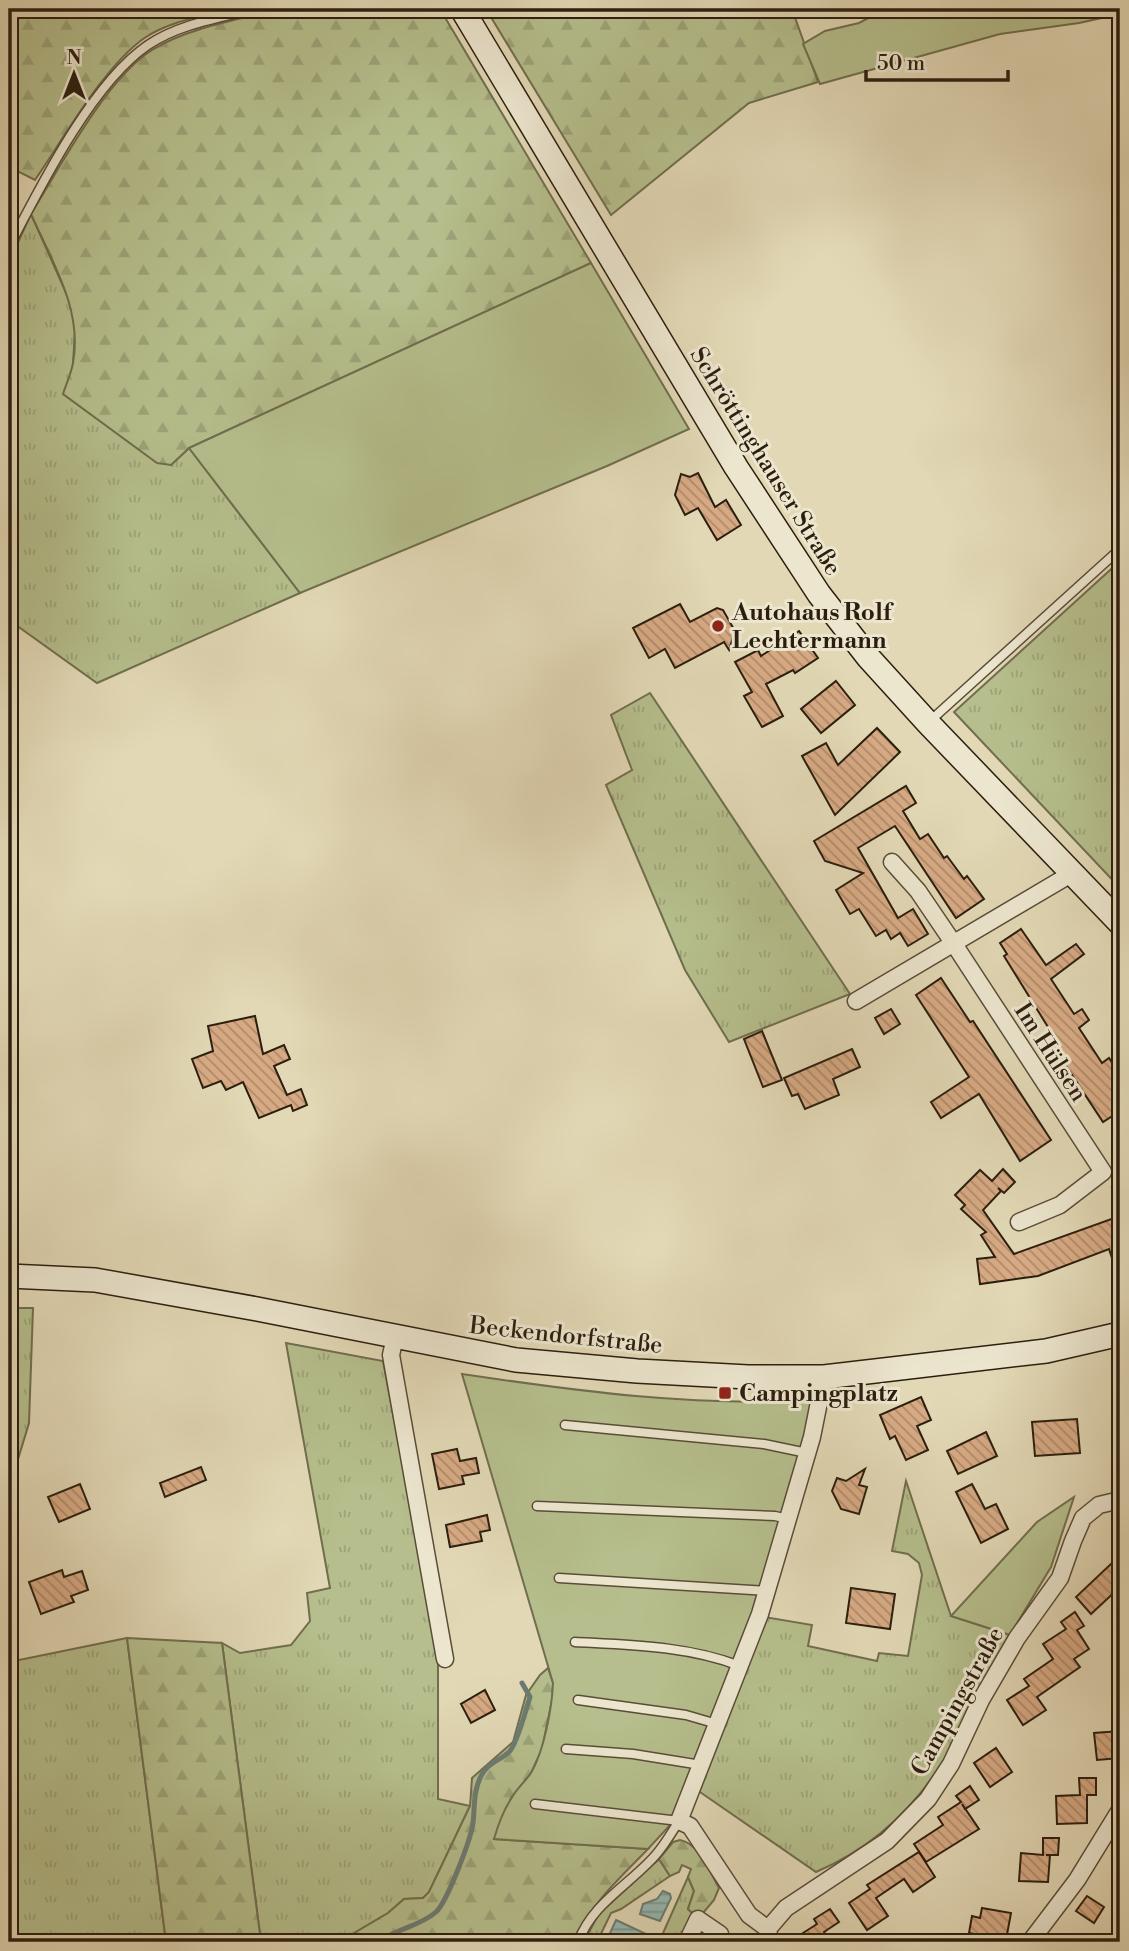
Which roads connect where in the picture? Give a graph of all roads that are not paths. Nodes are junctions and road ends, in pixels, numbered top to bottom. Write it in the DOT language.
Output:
graph roads {
  1 [pos="255,9"];
  2 [pos="462,9"];
  3 [pos="9,247"];
  4 [pos="1120,549"];
  5 [pos="928,723"];
  6 [pos="892,862"];
  7 [pos="1071,874"];
  8 [pos="1120,923"];
  9 [pos="954,944"];
  10 [pos="856,1002"];
  11 [pos="1018,1222"];
  12 [pos="9,1276"];
  13 [pos="1120,1334"];
  14 [pos="395,1338"];
  15 [pos="824,1377"];
  16 [pos="565,1426"];
  17 [pos="807,1453"];
  18 [pos="1120,1500"];
  19 [pos="537,1506"];
  20 [pos="788,1518"];
  21 [pos="559,1578"];
  22 [pos="767,1591"];
  23 [pos="575,1642"];
  24 [pos="445,1659"];
  25 [pos="740,1666"];
  26 [pos="578,1700"];
  27 [pos="717,1724"];
  28 [pos="566,1749"];
  29 [pos="701,1765"];
  30 [pos="535,1804"];
  31 [pos="1120,1810"];
  32 [pos="679,1821"];
  33 [pos="769,1936"];
  34 [pos="578,1942"];
  35 [pos="687,1942"];
  36 [pos="712,1942"];
  37 [pos="1030,1942"];
  1 -- 3 [label="lane"];
  2 -- 5 [label="main road, Schröttinghauser Straße"];
  4 -- 5 [label="lane"];
  5 -- 7 [label="main road, Schröttinghauser Straße"];
  6 -- 9 [label="street, Im Hülsen"];
  7 -- 8 [label="main road, Schröttinghauser Straße"];
  7 -- 9 [label="street"];
  9 -- 10 [label="street"];
  9 -- 11 [label="street, Im Hülsen"];
  12 -- 14 [label="main road, Beckendorfstraße"];
  13 -- 15 [label="main road, Beckendorfstraße"];
  14 -- 15 [label="main road, Beckendorfstraße"];
  14 -- 24 [label="street"];
  15 -- 17 [label="street"];
  16 -- 17 [label="lane"];
  17 -- 20 [label="street"];
  18 -- 33 [label="street, Campingstraße"];
  19 -- 20 [label="lane"];
  20 -- 22 [label="street"];
  21 -- 22 [label="lane"];
  22 -- 25 [label="street"];
  23 -- 25 [label="lane"];
  25 -- 27 [label="street"];
  26 -- 27 [label="lane"];
  27 -- 29 [label="street"];
  28 -- 29 [label="lane"];
  29 -- 32 [label="street"];
  30 -- 32 [label="lane"];
  31 -- 37 [label="street"];
  32 -- 33 [label="street, Campingstraße"];
  32 -- 34 [label="lane"];
  35 -- 36 [label="street"];
}
